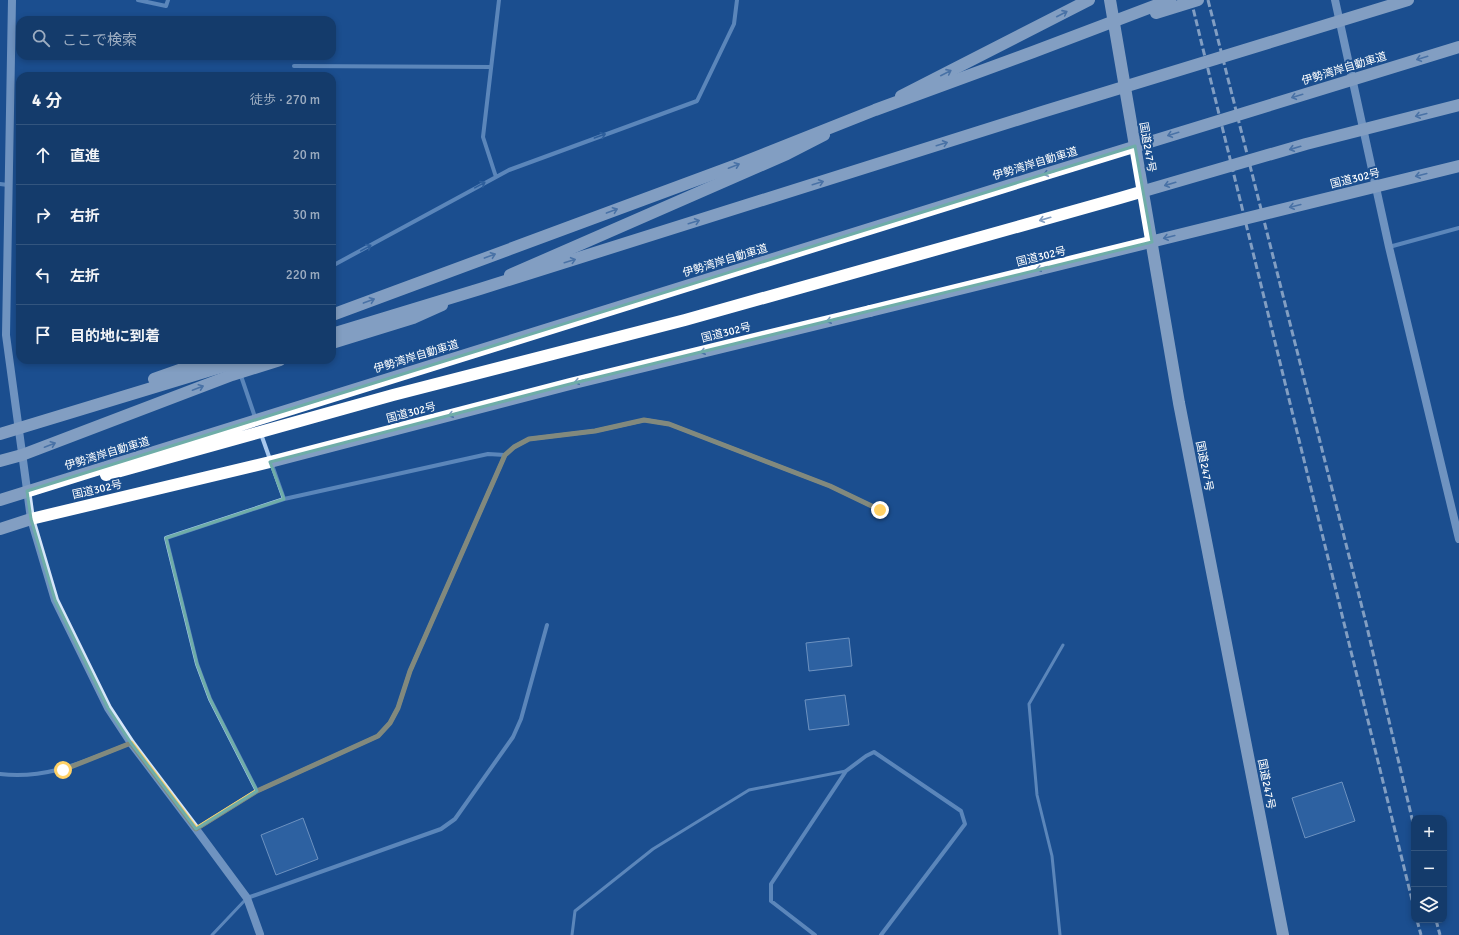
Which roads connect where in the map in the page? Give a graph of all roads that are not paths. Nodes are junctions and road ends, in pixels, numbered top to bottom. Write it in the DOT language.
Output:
graph roads {
  1 [pos="12,0"];
  2 [pos="138,0"];
  3 [pos="168,0"];
  4 [pos="499,0"];
  5 [pos="737,0"];
  6 [pos="1089,0"];
  7 [pos="1110,0"];
  8 [pos="1170,0"];
  9 [pos="1198,0"];
  10 [pos="1335,0"];
  11 [pos="1408,0"];
  12 [pos="1459,47"];
  13 [pos="1033,52"];
  14 [pos="294,66"];
  15 [pos="491,67"];
  16 [pos="1459,106"];
  17 [pos="1459,166"];
  18 [pos="496,177"];
  19 [pos="4,184"];
  20 [pos="1459,228"];
  21 [pos="1389,247"];
  22 [pos="336,264"];
  23 [pos="336,314"];
  24 [pos="336,333"];
  25 [pos="336,342"];
  26 [pos="180,364"];
  27 [pos="197,364"];
  28 [pos="231,364"];
  29 [pos="268,364"];
  30 [pos="240,373"];
  31 [pos="172,386"];
  32 [pos="21,427"];
  33 [pos="0,434"];
  34 [pos="22,455"];
  35 [pos="505,455"];
  36 [pos="0,461"];
  37 [pos="270,462"];
  38 [pos="284,499"];
  39 [pos="0,500"];
  40 [pos="0,503"];
  41 [pos="880,510"];
  42 [pos="31,519"];
  43 [pos="0,528"];
  44 [pos="1459,539"];
  45 [pos="547,625"];
  46 [pos="1063,645"];
  47 [pos="131,743"];
  48 [pos="846,771"];
  49 [pos="0,774"];
  50 [pos="257,791"];
  51 [pos="196,829"];
  52 [pos="247,898"];
  53 [pos="261,934"];
  54 [pos="212,935"];
  55 [pos="572,935"];
  56 [pos="815,935"];
  57 [pos="881,935"];
  58 [pos="1060,935"];
  59 [pos="1283,935"];
  1 -- 19 [label="street"];
  2 -- 3 [label="street"];
  4 -- 15 [label="street"];
  18 -- 5 [label="street, one-way"];
  25 -- 6 [label="highway, one-way, bridge"];
  7 -- 59 [label="highway, 国道247号"];
  8 -- 13 [label="highway, bridge"];
  9 -- 13 [label="highway, bridge"];
  10 -- 21 [label="street"];
  24 -- 11 [label="highway, one-way, bridge"];
  12 -- 39 [label="highway, 伊勢湾岸自動車道, one-way, bridge"];
  23 -- 13 [label="highway, one-way, bridge"];
  14 -- 15 [label="street"];
  15 -- 18 [label="street"];
  16 -- 40 [label="highway, one-way, bridge"];
  17 -- 37 [label="highway, 国道302号, one-way, bridge"];
  22 -- 18 [label="street, one-way"];
  19 -- 34 [label="street"];
  20 -- 21 [label="street"];
  21 -- 44 [label="street"];
  26 -- 31 [label="street"];
  27 -- 32 [label="highway, bridge"];
  28 -- 32 [label="highway, bridge"];
  29 -- 30 [label="highway"];
  34 -- 30 [label="highway, one-way"];
  30 -- 37 [label="street"];
  32 -- 33 [label="highway, bridge"];
  34 -- 36 [label="highway"];
  34 -- 42 [label="street"];
  35 -- 38 [label="street"];
  35 -- 41 [label="street"];
  35 -- 50 [label="street"];
  37 -- 38 [label="street"];
  37 -- 42 [label="highway, 国道302号"];
  38 -- 50 [label="street"];
  42 -- 43 [label="highway, 国道302号"];
  42 -- 47 [label="street"];
  45 -- 52 [label="street"];
  46 -- 58 [label="lane"];
  47 -- 49 [label="street"];
  47 -- 51 [label="street"];
  48 -- 55 [label="lane"];
  48 -- 56 [label="street"];
  48 -- 57 [label="street"];
  50 -- 51 [label="street"];
  51 -- 52 [label="street"];
  52 -- 53 [label="street"];
  52 -- 54 [label="lane"];
}
